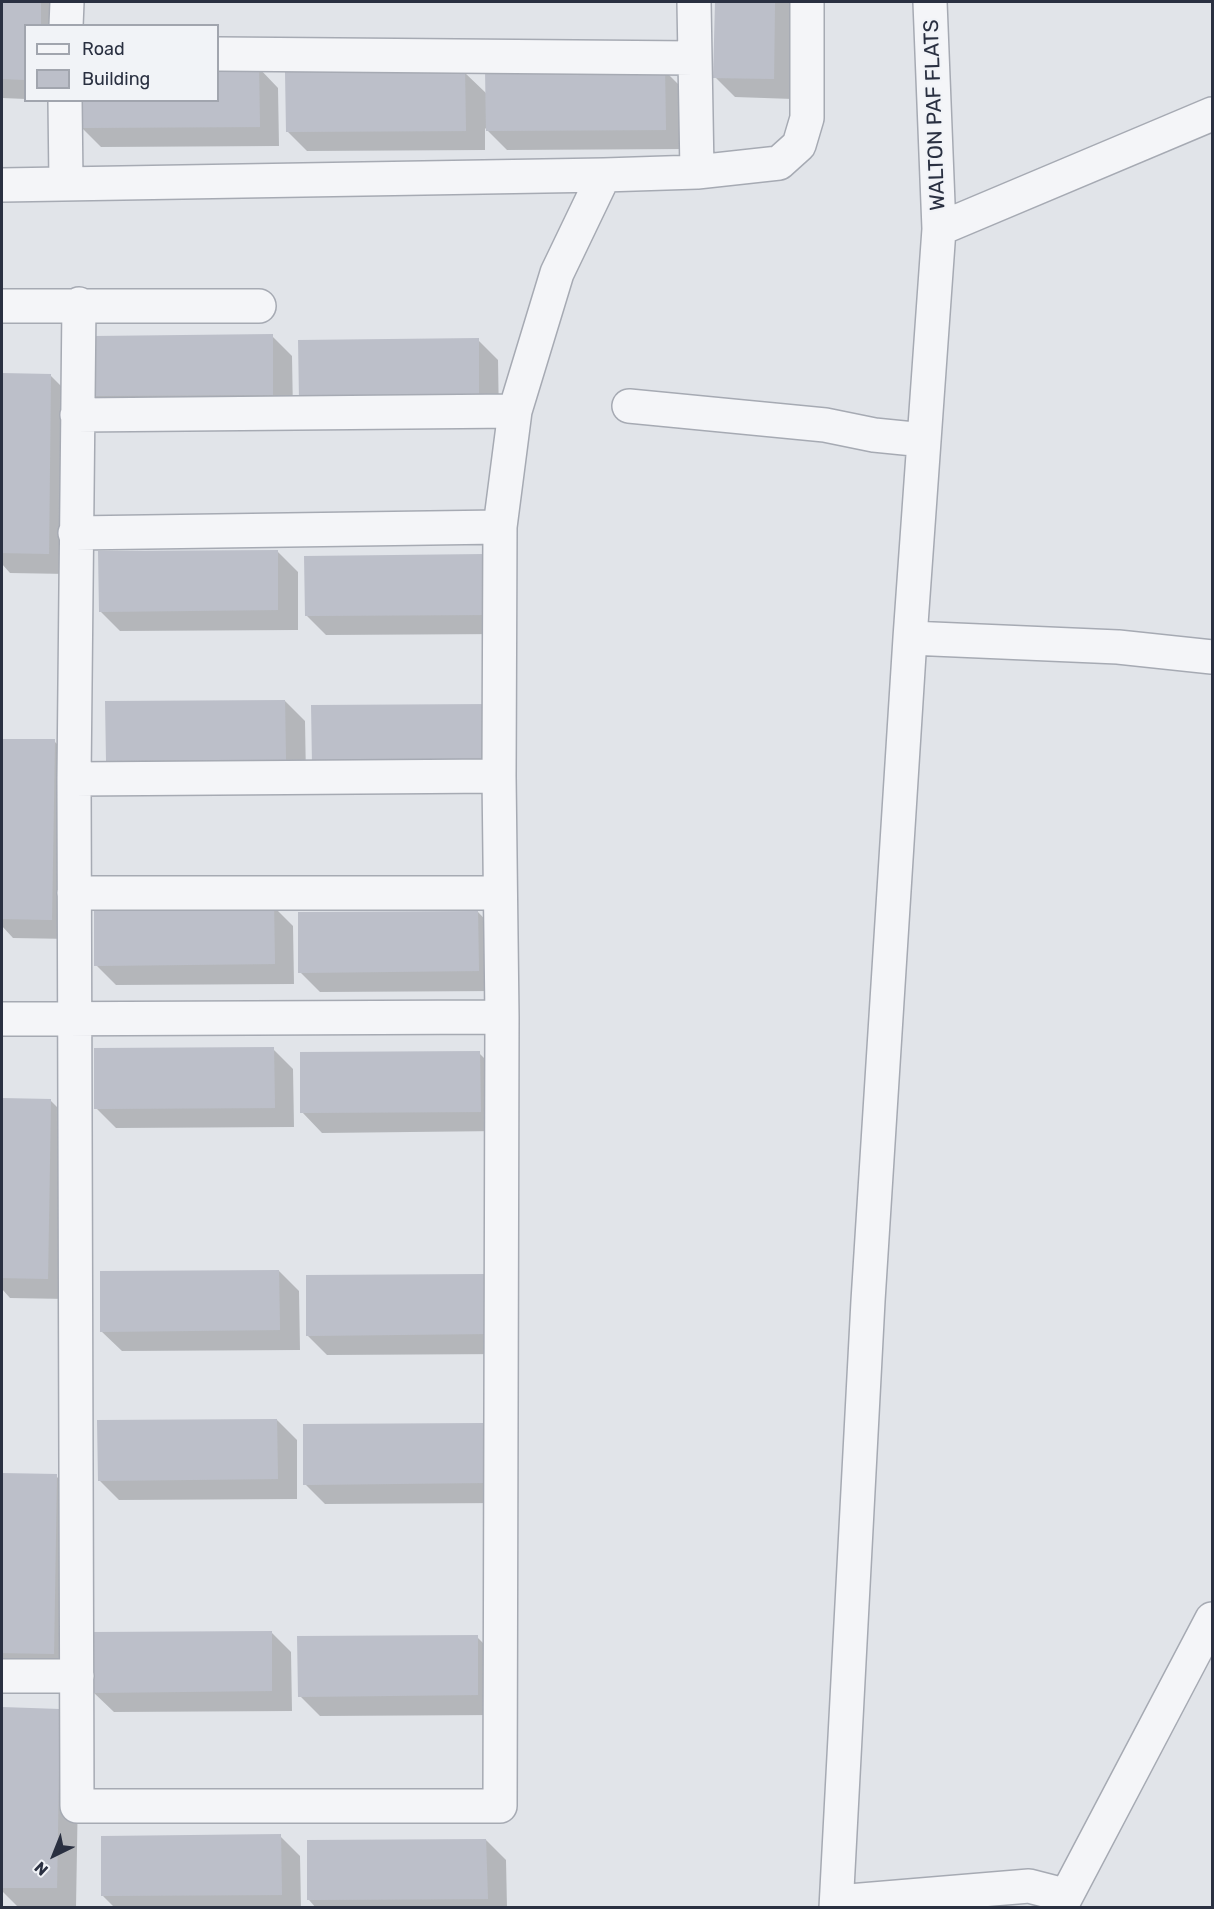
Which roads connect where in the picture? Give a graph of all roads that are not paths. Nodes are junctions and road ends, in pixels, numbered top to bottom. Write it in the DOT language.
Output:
graph roads {
  1 [pos="67,2"];
  2 [pos="694,2"];
  3 [pos="807,2"];
  4 [pos="930,2"];
  5 [pos="66,24"];
  6 [pos="219,54"];
  7 [pos="694,58"];
  8 [pos="65,102"];
  9 [pos="1212,114"];
  10 [pos="697,172"];
  11 [pos="604,175"];
  12 [pos="66,183"];
  13 [pos="2,185"];
  14 [pos="939,229"];
  15 [pos="80,304"];
  16 [pos="2,306"];
  17 [pos="259,306"];
  18 [pos="629,406"];
  19 [pos="515,411"];
  20 [pos="77,415"];
  21 [pos="924,440"];
  22 [pos="500,527"];
  23 [pos="75,533"];
  24 [pos="910,638"];
  25 [pos="1212,657"];
  26 [pos="499,776"];
  27 [pos="74,779"];
  28 [pos="74,893"];
  29 [pos="500,893"];
  30 [pos="502,1017"];
  31 [pos="2,1018"];
  32 [pos="74,1019"];
  33 [pos="1211,1623"];
  34 [pos="2,1676"];
  35 [pos="77,1676"];
  36 [pos="1062,1902"];
  37 [pos="836,1905"];
  1 -- 5 [label="street"];
  2 -- 7 [label="street"];
  3 -- 10 [label="street"];
  4 -- 14 [label="street, WALTON PAF FLATS"];
  6 -- 7 [label="street"];
  7 -- 10 [label="street"];
  8 -- 12 [label="street"];
  9 -- 14 [label="street"];
  10 -- 11 [label="street"];
  11 -- 12 [label="street"];
  11 -- 19 [label="street"];
  12 -- 13 [label="street"];
  14 -- 21 [label="street, WALTON PAF FLATS"];
  15 -- 16 [label="street"];
  15 -- 17 [label="street"];
  15 -- 20 [label="street"];
  18 -- 21 [label="street"];
  19 -- 20 [label="street"];
  19 -- 22 [label="street"];
  20 -- 23 [label="street"];
  21 -- 24 [label="street, WALTON PAF FLATS"];
  22 -- 23 [label="street"];
  22 -- 26 [label="street"];
  23 -- 27 [label="street"];
  24 -- 25 [label="street"];
  24 -- 37 [label="street, WALTON PAF FLATS"];
  26 -- 27 [label="street"];
  26 -- 29 [label="street"];
  27 -- 28 [label="street"];
  28 -- 29 [label="street"];
  28 -- 32 [label="street"];
  29 -- 30 [label="street"];
  30 -- 32 [label="street"];
  30 -- 35 [label="street"];
  31 -- 32 [label="street"];
  32 -- 35 [label="street"];
  33 -- 36 [label="street"];
  34 -- 35 [label="street"];
  36 -- 37 [label="street"];
}
